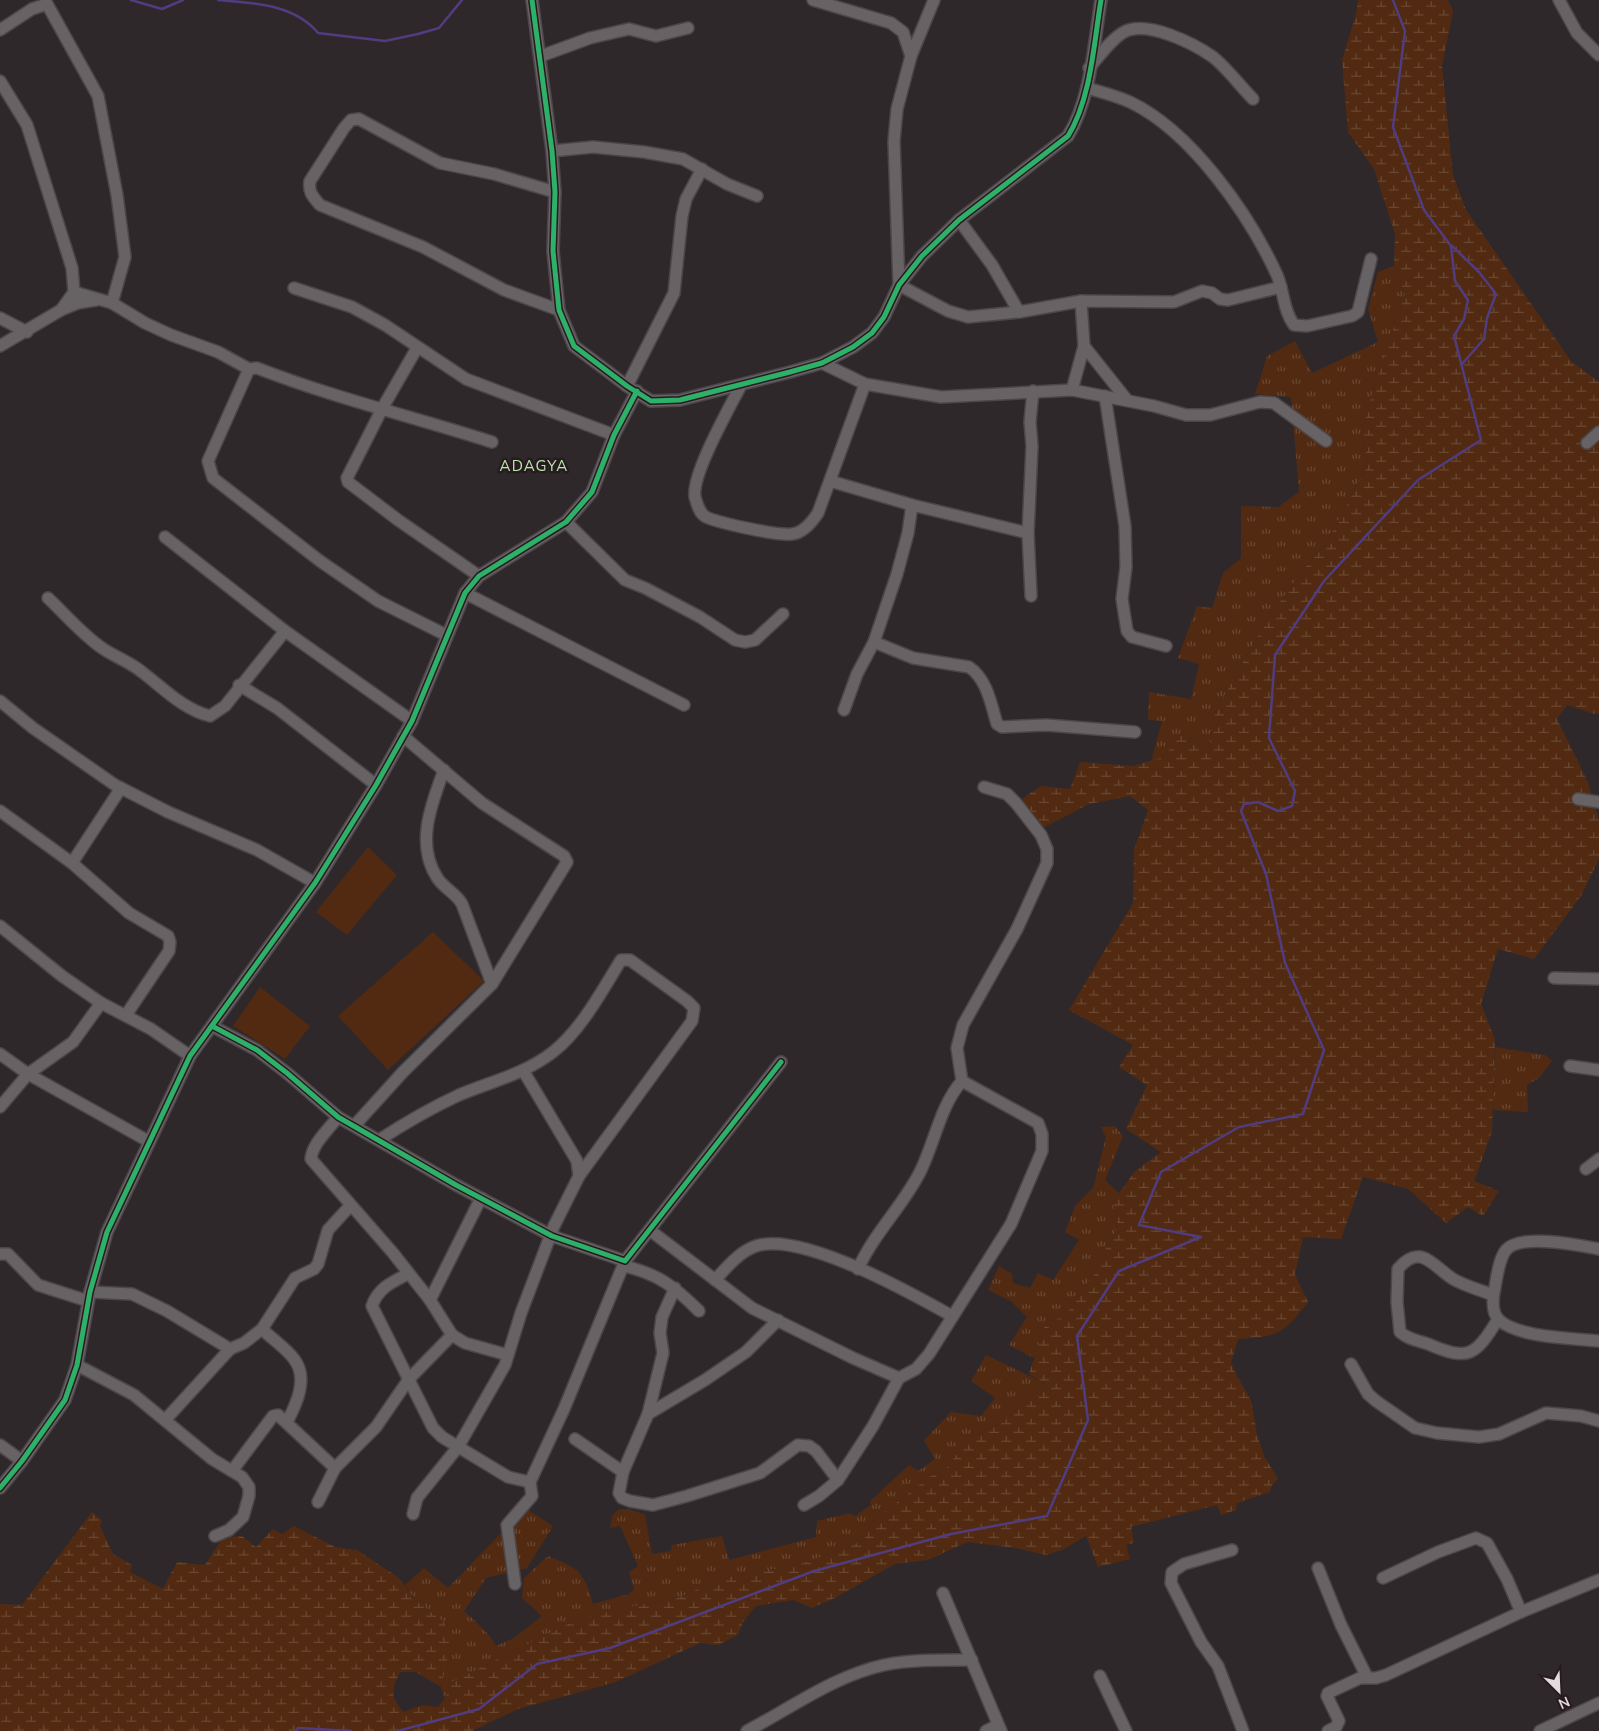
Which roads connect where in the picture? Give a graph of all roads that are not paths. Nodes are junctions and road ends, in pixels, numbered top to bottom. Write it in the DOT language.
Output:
graph roads {
  1 [pos="532,0"];
  2 [pos="812,0"];
  3 [pos="934,0"];
  4 [pos="1101,0"];
  5 [pos="1559,0"];
  6 [pos="45,2"];
  7 [pos="688,28"];
  8 [pos="0,30"];
  9 [pos="1599,55"];
  10 [pos="541,56"];
  11 [pos="911,56"];
  12 [pos="1090,68"];
  13 [pos="0,81"];
  14 [pos="1086,88"];
  15 [pos="5,99"];
  16 [pos="1252,99"];
  17 [pos="552,151"];
  18 [pos="702,169"];
  19 [pos="555,192"];
  20 [pos="757,196"];
  21 [pos="959,220"];
  22 [pos="1371,259"];
  23 [pos="899,285"];
  24 [pos="294,288"];
  25 [pos="1280,288"];
  26 [pos="74,292"];
  27 [pos="98,299"];
  28 [pos="1081,301"];
  29 [pos="112,303"];
  30 [pos="61,310"];
  31 [pos="559,310"];
  32 [pos="1019,312"];
  33 [pos="0,318"];
  34 [pos="27,332"];
  35 [pos="0,346"];
  36 [pos="1084,346"];
  37 [pos="417,348"];
  38 [pos="822,363"];
  39 [pos="249,369"];
  40 [pos="865,384"];
  41 [pos="741,385"];
  42 [pos="632,389"];
  43 [pos="1072,390"];
  44 [pos="1033,391"];
  45 [pos="1105,396"];
  46 [pos="1127,400"];
  47 [pos="382,407"];
  48 [pos="1599,432"];
  49 [pos="614,435"];
  50 [pos="1326,441"];
  51 [pos="492,442"];
  52 [pos="1587,443"];
  53 [pos="830,481"];
  54 [pos="912,505"];
  55 [pos="566,522"];
  56 [pos="1028,533"];
  57 [pos="165,537"];
  58 [pos="479,576"];
  59 [pos="465,593"];
  60 [pos="1031,596"];
  61 [pos="48,598"];
  62 [pos="783,614"];
  63 [pos="285,631"];
  64 [pos="446,635"];
  65 [pos="874,642"];
  66 [pos="1166,646"];
  67 [pos="239,685"];
  68 [pos="0,701"];
  69 [pos="684,705"];
  70 [pos="844,710"];
  71 [pos="412,721"];
  72 [pos="1135,732"];
  73 [pos="403,736"];
  74 [pos="444,770"];
  75 [pos="376,785"];
  76 [pos="984,787"];
  77 [pos="121,788"];
  78 [pos="1578,799"];
  79 [pos="1599,802"];
  80 [pos="0,810"];
  81 [pos="72,863"];
  82 [pos="314,883"];
  83 [pos="0,926"];
  84 [pos="1554,978"];
  85 [pos="1599,979"];
  86 [pos="492,984"];
  87 [pos="101,1002"];
  88 [pos="126,1015"];
  89 [pos="212,1026"];
  90 [pos="0,1054"];
  91 [pos="190,1056"];
  92 [pos="781,1062"];
  93 [pos="1570,1066"];
  94 [pos="1599,1070"];
  95 [pos="524,1072"];
  96 [pos="28,1074"];
  97 [pos="962,1081"];
  98 [pos="0,1107"];
  99 [pos="338,1117"];
  100 [pos="354,1126"];
  101 [pos="379,1140"];
  102 [pos="148,1141"];
  103 [pos="1599,1158"];
  104 [pos="1586,1169"];
  105 [pos="579,1176"];
  106 [pos="481,1198"];
  107 [pos="350,1206"];
  108 [pos="650,1231"];
  109 [pos="552,1236"];
  110 [pos="1599,1249"];
  111 [pos="0,1254"];
  112 [pos="625,1263"];
  113 [pos="858,1269"];
  114 [pos="408,1274"];
  115 [pos="715,1280"];
  116 [pos="675,1288"];
  117 [pos="1493,1295"];
  118 [pos="89,1297"];
  119 [pos="430,1300"];
  120 [pos="699,1311"];
  121 [pos="952,1316"];
  122 [pos="1498,1319"];
  123 [pos="778,1320"];
  124 [pos="262,1329"];
  125 [pos="452,1335"];
  126 [pos="1599,1341"];
  127 [pos="230,1350"];
  128 [pos="508,1355"];
  129 [pos="1351,1364"];
  130 [pos="77,1365"];
  131 [pos="899,1378"];
  132 [pos="409,1379"];
  133 [pos="648,1414"];
  134 [pos="166,1419"];
  135 [pos="1599,1421"];
  136 [pos="287,1422"];
  137 [pos="575,1439"];
  138 [pos="0,1445"];
  139 [pos="458,1447"];
  140 [pos="22,1461"];
  141 [pos="336,1468"];
  142 [pos="232,1471"];
  143 [pos="623,1472"];
  144 [pos="838,1480"];
  145 [pos="530,1482"];
  146 [pos="0,1488"];
  147 [pos="318,1502"];
  148 [pos="804,1505"];
  149 [pos="413,1514"];
  150 [pos="215,1536"];
  151 [pos="1232,1550"];
  152 [pos="1318,1568"];
  153 [pos="1383,1578"];
  154 [pos="1599,1580"];
  155 [pos="514,1584"];
  156 [pos="942,1593"];
  157 [pos="1521,1612"];
  158 [pos="972,1660"];
  159 [pos="1100,1676"];
  160 [pos="1367,1677"];
  161 [pos="1599,1703"];
  162 [pos="1000,1728"];
  163 [pos="746,1731"];
  164 [pos="986,1731"];
  165 [pos="1126,1731"];
  166 [pos="1244,1731"];
  167 [pos="1328,1731"];
  168 [pos="1540,1731"];
  1 -- 10 [label="street"];
  2 -- 11 [label="street"];
  3 -- 11 [label="street"];
  4 -- 12 [label="street"];
  5 -- 9 [label="street"];
  6 -- 8 [label="street"];
  6 -- 29 [label="street"];
  7 -- 10 [label="street"];
  10 -- 17 [label="street"];
  11 -- 23 [label="street"];
  12 -- 14 [label="street"];
  12 -- 16 [label="street"];
  13 -- 15 [label="street"];
  14 -- 21 [label="street"];
  14 -- 25 [label="street"];
  15 -- 26 [label="street"];
  17 -- 18 [label="street"];
  17 -- 19 [label="street"];
  18 -- 20 [label="street"];
  18 -- 42 [label="street"];
  19 -- 31 [label="street"];
  19 -- 31 [label="street"];
  21 -- 23 [label="street"];
  21 -- 32 [label="street"];
  22 -- 25 [label="street"];
  23 -- 32 [label="street"];
  23 -- 38 [label="street"];
  24 -- 37 [label="street"];
  25 -- 28 [label="street"];
  26 -- 27 [label="street"];
  26 -- 30 [label="street"];
  27 -- 29 [label="street"];
  27 -- 30 [label="street"];
  28 -- 32 [label="street"];
  28 -- 36 [label="street"];
  29 -- 39 [label="street"];
  30 -- 34 [label="street"];
  31 -- 42 [label="street"];
  33 -- 34 [label="street"];
  34 -- 35 [label="street"];
  36 -- 43 [label="street"];
  36 -- 46 [label="street"];
  37 -- 47 [label="street"];
  37 -- 49 [label="street"];
  38 -- 40 [label="street"];
  38 -- 41 [label="street"];
  39 -- 47 [label="street"];
  39 -- 64 [label="street"];
  40 -- 44 [label="street"];
  40 -- 53 [label="street"];
  41 -- 42 [label="street"];
  41 -- 53 [label="street"];
  42 -- 49 [label="street"];
  43 -- 44 [label="street"];
  43 -- 45 [label="street"];
  44 -- 56 [label="street"];
  45 -- 46 [label="street"];
  45 -- 66 [label="street"];
  46 -- 50 [label="street"];
  47 -- 51 [label="street"];
  47 -- 58 [label="street"];
  48 -- 52 [label="street"];
  49 -- 55 [label="street"];
  53 -- 54 [label="street"];
  54 -- 56 [label="street"];
  54 -- 65 [label="street"];
  55 -- 58 [label="street"];
  55 -- 62 [label="street"];
  56 -- 60 [label="street"];
  57 -- 63 [label="street"];
  58 -- 59 [label="street"];
  59 -- 64 [label="street"];
  59 -- 69 [label="street"];
  61 -- 67 [label="street"];
  63 -- 67 [label="street"];
  63 -- 71 [label="street"];
  64 -- 71 [label="street"];
  65 -- 70 [label="street"];
  65 -- 72 [label="street"];
  67 -- 75 [label="street"];
  68 -- 77 [label="street"];
  71 -- 73 [label="street"];
  73 -- 74 [label="street"];
  73 -- 75 [label="street"];
  74 -- 86 [label="street"];
  74 -- 86 [label="street"];
  75 -- 82 [label="street"];
  76 -- 97 [label="street"];
  77 -- 81 [label="street"];
  77 -- 82 [label="street"];
  78 -- 79 [label="street"];
  80 -- 81 [label="street"];
  81 -- 88 [label="street"];
  82 -- 89 [label="street"];
  83 -- 87 [label="street"];
  84 -- 85 [label="street"];
  86 -- 100 [label="street"];
  87 -- 88 [label="street"];
  87 -- 96 [label="street"];
  88 -- 91 [label="street"];
  89 -- 91 [label="street"];
  89 -- 99 [label="street"];
  90 -- 96 [label="street"];
  91 -- 102 [label="street"];
  92 -- 108 [label="street"];
  93 -- 94 [label="street"];
  95 -- 101 [label="street"];
  95 -- 105 [label="street"];
  95 -- 105 [label="street"];
  96 -- 98 [label="street"];
  96 -- 102 [label="street"];
  97 -- 113 [label="street"];
  97 -- 121 [label="street"];
  99 -- 100 [label="street"];
  99 -- 107 [label="street"];
  100 -- 101 [label="street"];
  101 -- 106 [label="street"];
  102 -- 118 [label="street"];
  103 -- 104 [label="street"];
  105 -- 109 [label="street"];
  106 -- 109 [label="street"];
  106 -- 119 [label="street"];
  107 -- 114 [label="street"];
  107 -- 124 [label="street"];
  108 -- 112 [label="street"];
  108 -- 115 [label="street"];
  109 -- 112 [label="street"];
  109 -- 128 [label="street"];
  110 -- 117 [label="street"];
  111 -- 118 [label="street"];
  112 -- 116 [label="street"];
  112 -- 145 [label="street"];
  113 -- 115 [label="street"];
  113 -- 121 [label="street"];
  114 -- 119 [label="street"];
  114 -- 132 [label="street"];
  115 -- 123 [label="street"];
  116 -- 120 [label="street"];
  116 -- 133 [label="street"];
  117 -- 122 [label="street"];
  117 -- 122 [label="street"];
  118 -- 127 [label="street"];
  118 -- 130 [label="street"];
  119 -- 125 [label="street"];
  121 -- 131 [label="street"];
  122 -- 126 [label="street"];
  123 -- 131 [label="street"];
  123 -- 133 [label="street"];
  124 -- 127 [label="street"];
  124 -- 136 [label="street"];
  125 -- 128 [label="street"];
  125 -- 132 [label="street"];
  127 -- 134 [label="street"];
  128 -- 139 [label="street"];
  129 -- 135 [label="street"];
  130 -- 134 [label="street"];
  130 -- 140 [label="street"];
  131 -- 144 [label="street"];
  132 -- 139 [label="street"];
  132 -- 141 [label="street"];
  133 -- 143 [label="street"];
  134 -- 142 [label="street"];
  136 -- 141 [label="street"];
  136 -- 142 [label="street"];
  137 -- 143 [label="street"];
  138 -- 140 [label="street"];
  139 -- 145 [label="street"];
  139 -- 149 [label="street"];
  140 -- 146 [label="street"];
  141 -- 147 [label="street"];
  142 -- 150 [label="street"];
  143 -- 144 [label="street"];
  144 -- 148 [label="street"];
  145 -- 155 [label="street"];
  151 -- 166 [label="street"];
  152 -- 160 [label="street"];
  153 -- 157 [label="street"];
  154 -- 157 [label="street"];
  156 -- 158 [label="street"];
  157 -- 160 [label="street"];
  158 -- 162 [label="street"];
  158 -- 163 [label="street"];
  159 -- 165 [label="street"];
  160 -- 167 [label="street"];
  161 -- 168 [label="street"];
  162 -- 164 [label="street"];
}
